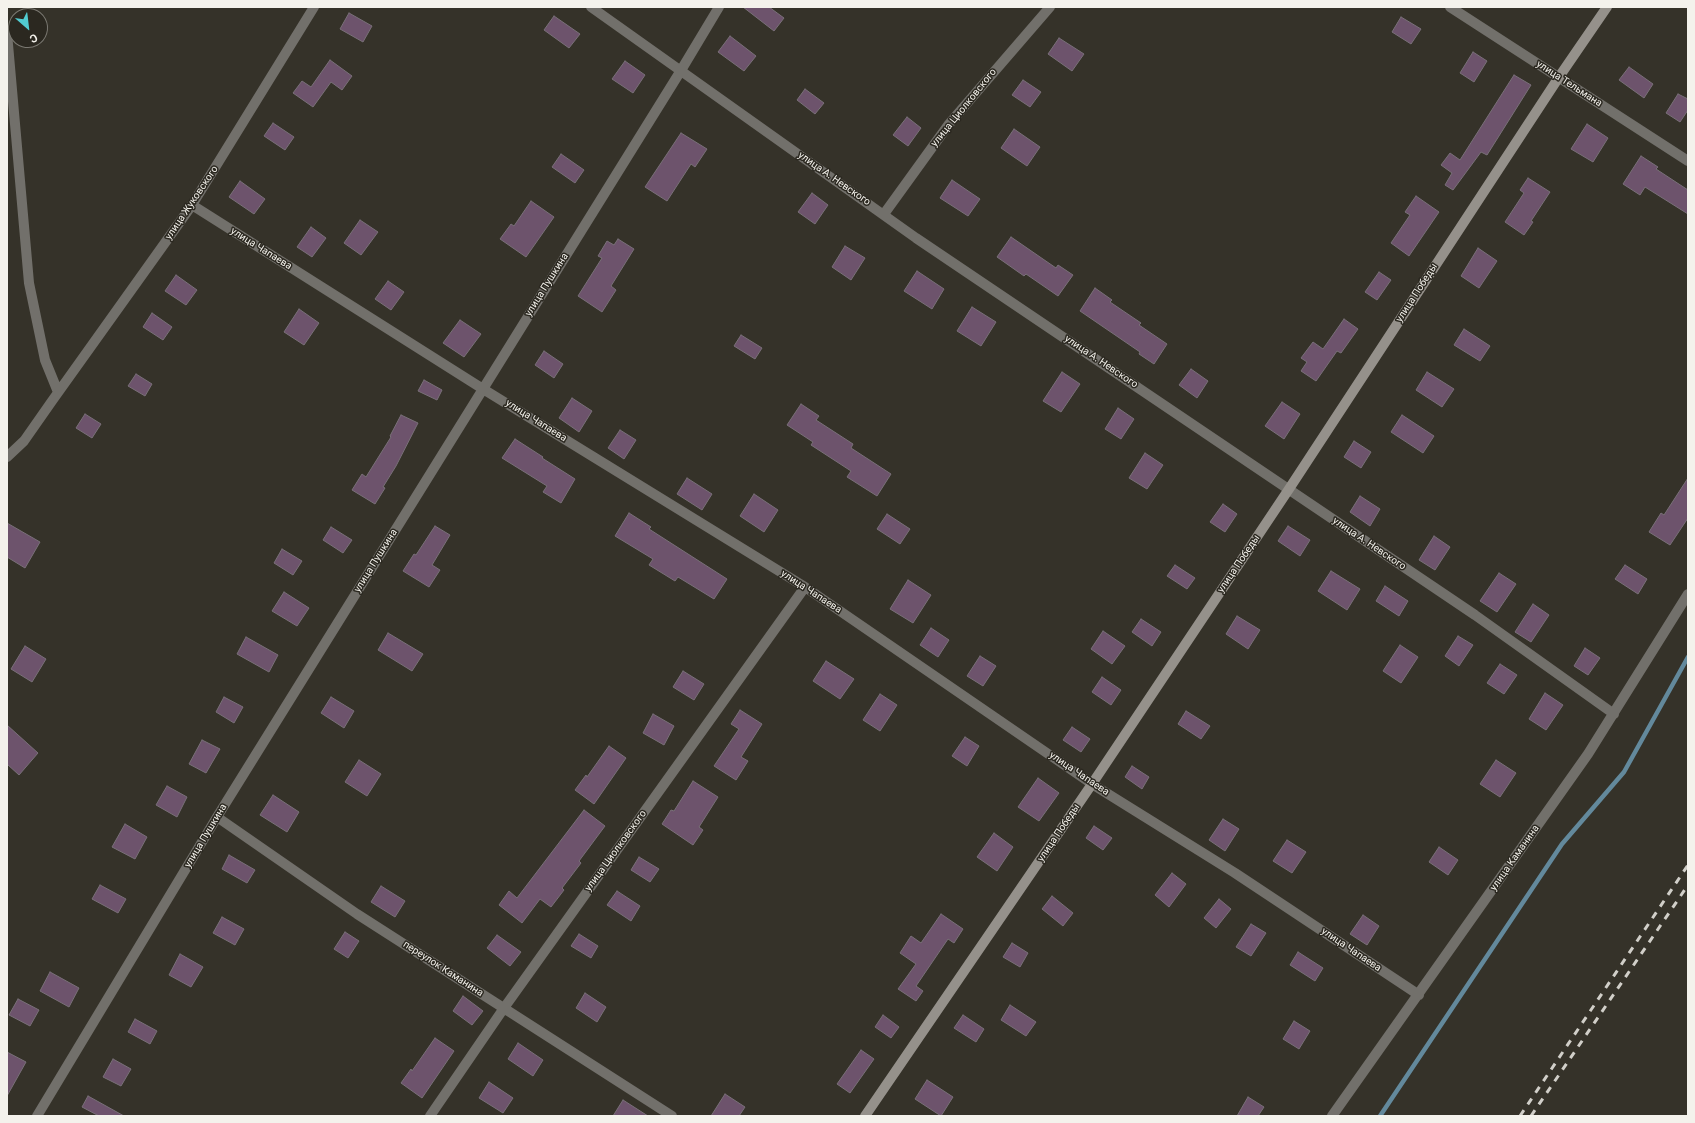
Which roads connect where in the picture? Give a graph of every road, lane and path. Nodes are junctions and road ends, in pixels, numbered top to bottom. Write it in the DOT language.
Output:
graph roads {
  1 [pos="314,7"];
  2 [pos="591,7"];
  3 [pos="719,7"];
  4 [pos="1050,7"];
  5 [pos="1450,7"];
  6 [pos="1607,7"];
  7 [pos="7,33"];
  8 [pos="680,72"];
  9 [pos="1559,77"];
  10 [pos="1688,161"];
  11 [pos="192,205"];
  12 [pos="884,214"];
  13 [pos="483,389"];
  14 [pos="58,392"];
  15 [pos="7,457"];
  16 [pos="1288,489"];
  17 [pos="805,587"];
  18 [pos="1688,594"];
  19 [pos="1614,714"];
  20 [pos="1092,784"];
  21 [pos="217,817"];
  22 [pos="1419,995"];
  23 [pos="504,1008"];
  24 [pos="37,1116"];
  25 [pos="430,1116"];
  26 [pos="672,1116"];
  27 [pos="865,1116"];
  28 [pos="1332,1116"];
  1 -- 11 [label="street, улица Жуковского"];
  2 -- 8 [label="street, улица А. Невского"];
  3 -- 8 [label="street, улица Пушкина"];
  4 -- 12 [label="street, улица Циолковского"];
  5 -- 9 [label="street, улица Тельмана"];
  6 -- 9 [label="street, улица Победы"];
  7 -- 14 [label="street"];
  8 -- 12 [label="street, улица А. Невского"];
  8 -- 13 [label="street, улица Пушкина"];
  9 -- 10 [label="street, улица Тельмана"];
  9 -- 16 [label="street, улица Победы"];
  11 -- 13 [label="street, улица Чапаева"];
  11 -- 14 [label="street, улица Жуковского"];
  12 -- 16 [label="street, улица А. Невского"];
  13 -- 17 [label="street, улица Чапаева"];
  13 -- 21 [label="street, улица Пушкина"];
  14 -- 15 [label="street, улица Жуковского"];
  16 -- 19 [label="street, улица А. Невского"];
  16 -- 20 [label="street, улица Победы"];
  17 -- 20 [label="street, улица Чапаева"];
  17 -- 23 [label="street, улица Циолковского"];
  18 -- 19 [label="street, улица Каманина"];
  19 -- 22 [label="street, улица Каманина"];
  20 -- 22 [label="street, улица Чапаева"];
  20 -- 27 [label="street, улица Победы"];
  21 -- 23 [label="street, переулок Каманина"];
  21 -- 24 [label="street, улица Пушкина"];
  22 -- 28 [label="street, улица Каманина"];
  23 -- 25 [label="street, улица Циолковского"];
  23 -- 26 [label="street, переулок Каманина"];
}
